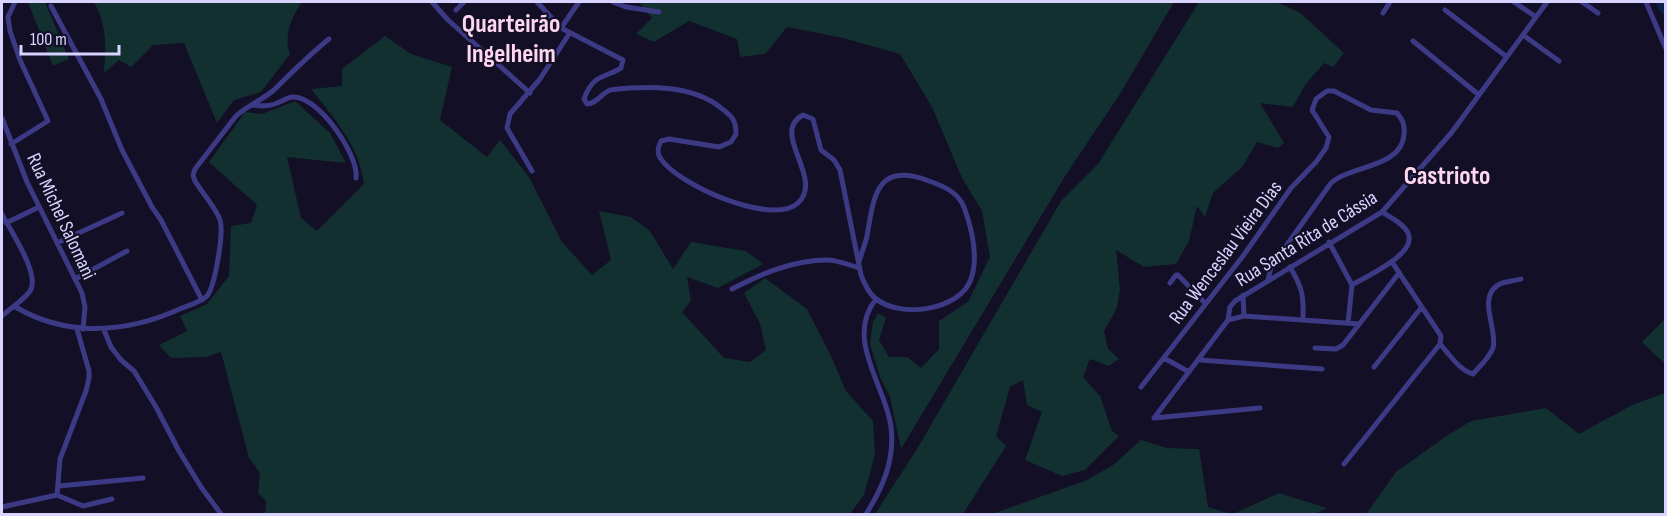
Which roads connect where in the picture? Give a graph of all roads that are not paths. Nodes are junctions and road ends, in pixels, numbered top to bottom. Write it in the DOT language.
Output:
graph roads {
  1 [pos="15,2"];
  2 [pos="432,2"];
  3 [pos="464,2"];
  4 [pos="537,2"];
  5 [pos="579,2"];
  6 [pos="613,2"];
  7 [pos="1390,2"];
  8 [pos="1514,2"];
  9 [pos="1547,2"];
  10 [pos="1582,2"];
  11 [pos="1646,2"];
  12 [pos="51,6"];
  13 [pos="456,10"];
  14 [pos="1445,10"];
  15 [pos="659,12"];
  16 [pos="1383,13"];
  17 [pos="1598,13"];
  18 [pos="1536,17"];
  19 [pos="561,28"];
  20 [pos="569,34"];
  21 [pos="1523,35"];
  22 [pos="329,39"];
  23 [pos="1413,41"];
  24 [pos="1665,49"];
  25 [pos="1507,57"];
  26 [pos="1559,61"];
  27 [pos="530,93"];
  28 [pos="1479,95"];
  29 [pos="252,105"];
  30 [pos="2,118"];
  31 [pos="11,144"];
  32 [pos="532,171"];
  33 [pos="356,178"];
  34 [pos="39,207"];
  35 [pos="1382,212"];
  36 [pos="122,213"];
  37 [pos="2,214"];
  38 [pos="6,223"];
  39 [pos="1329,242"];
  40 [pos="57,243"];
  41 [pos="127,250"];
  42 [pos="1392,262"];
  43 [pos="859,265"];
  44 [pos="1290,267"];
  45 [pos="1399,273"];
  46 [pos="75,279"];
  47 [pos="1521,279"];
  48 [pos="1268,280"];
  49 [pos="1170,283"];
  50 [pos="1352,285"];
  51 [pos="732,289"];
  52 [pos="1244,295"];
  53 [pos="876,299"];
  54 [pos="202,300"];
  55 [pos="1205,303"];
  56 [pos="14,306"];
  57 [pos="1421,308"];
  58 [pos="2,316"];
  59 [pos="1245,316"];
  60 [pos="1303,319"];
  61 [pos="1228,320"];
  62 [pos="1348,323"];
  63 [pos="1359,324"];
  64 [pos="80,329"];
  65 [pos="104,330"];
  66 [pos="1440,344"];
  67 [pos="1315,348"];
  68 [pos="1164,358"];
  69 [pos="1200,360"];
  70 [pos="1374,367"];
  71 [pos="1323,369"];
  72 [pos="1189,372"];
  73 [pos="1141,387"];
  74 [pos="1260,408"];
  75 [pos="1344,464"];
  76 [pos="143,478"];
  77 [pos="59,486"];
  78 [pos="57,495"];
  79 [pos="112,499"];
  80 [pos="2,507"];
  81 [pos="221,514"];
  82 [pos="866,514"];
  1 -- 31 [label="street"];
  2 -- 27 [label="street"];
  3 -- 13 [label="street"];
  4 -- 19 [label="street"];
  5 -- 19 [label="street"];
  6 -- 15 [label="street"];
  7 -- 16 [label="street"];
  8 -- 18 [label="street"];
  9 -- 18 [label="street, Rua Santa Rita de Cássia"];
  10 -- 17 [label="street"];
  11 -- 24 [label="street"];
  12 -- 54 [label="street"];
  14 -- 25 [label="street"];
  18 -- 21 [label="street, Rua Santa Rita de Cássia"];
  19 -- 20 [label="street"];
  20 -- 27 [label="street"];
  20 -- 43 [label="street"];
  21 -- 25 [label="street, Rua Santa Rita de Cássia"];
  21 -- 26 [label="street"];
  22 -- 29 [label="street"];
  23 -- 28 [label="street"];
  25 -- 28 [label="street, Rua Santa Rita de Cássia"];
  27 -- 32 [label="street"];
  28 -- 35 [label="street, Rua Santa Rita de Cássia"];
  29 -- 33 [label="street"];
  29 -- 54 [label="street"];
  30 -- 31 [label="street, Rua Michel Salomani"];
  31 -- 34 [label="street, Rua Michel Salomani"];
  34 -- 38 [label="street"];
  34 -- 40 [label="street, Rua Michel Salomani"];
  35 -- 39 [label="street, Rua Santa Rita de Cássia"];
  35 -- 42 [label="street"];
  36 -- 40 [label="street"];
  37 -- 38 [label="street"];
  38 -- 56 [label="street"];
  39 -- 44 [label="street, Rua Santa Rita de Cássia"];
  39 -- 50 [label="street"];
  40 -- 46 [label="street, Rua Michel Salomani"];
  41 -- 46 [label="street"];
  42 -- 45 [label="street"];
  42 -- 50 [label="street"];
  43 -- 51 [label="street"];
  43 -- 53 [label="street"];
  43 -- 53 [label="street"];
  44 -- 48 [label="street, Rua Santa Rita de Cássia"];
  44 -- 60 [label="street"];
  45 -- 57 [label="street"];
  45 -- 63 [label="street"];
  46 -- 64 [label="street, Rua Michel Salomani"];
  47 -- 66 [label="street"];
  48 -- 52 [label="street, Rua Santa Rita de Cássia"];
  48 -- 55 [label="street, Rua Wenceslau Vieira Dias"];
  49 -- 55 [label="street"];
  50 -- 62 [label="street"];
  52 -- 59 [label="street"];
  52 -- 61 [label="street, Rua Santa Rita de Cássia"];
  53 -- 82 [label="street"];
  54 -- 65 [label="street"];
  55 -- 68 [label="street, Rua Wenceslau Vieira Dias"];
  56 -- 58 [label="street"];
  56 -- 64 [label="street"];
  57 -- 66 [label="street"];
  57 -- 70 [label="street"];
  59 -- 60 [label="street"];
  59 -- 61 [label="street"];
  60 -- 62 [label="street"];
  61 -- 69 [label="street, Rua Santa Rita de Cássia"];
  62 -- 63 [label="street"];
  63 -- 67 [label="street"];
  64 -- 65 [label="street"];
  64 -- 77 [label="street, Rua Michel Salomani"];
  65 -- 81 [label="street"];
  66 -- 75 [label="street"];
  68 -- 72 [label="street"];
  68 -- 73 [label="street, Rua Wenceslau Vieira Dias"];
  69 -- 71 [label="street"];
  69 -- 72 [label="street, Rua Santa Rita de Cássia"];
  72 -- 74 [label="street, Rua Santa Rita de Cássia"];
  76 -- 77 [label="street"];
  77 -- 78 [label="street, Rua Michel Salomani"];
  78 -- 79 [label="street"];
  78 -- 80 [label="street"];
}
